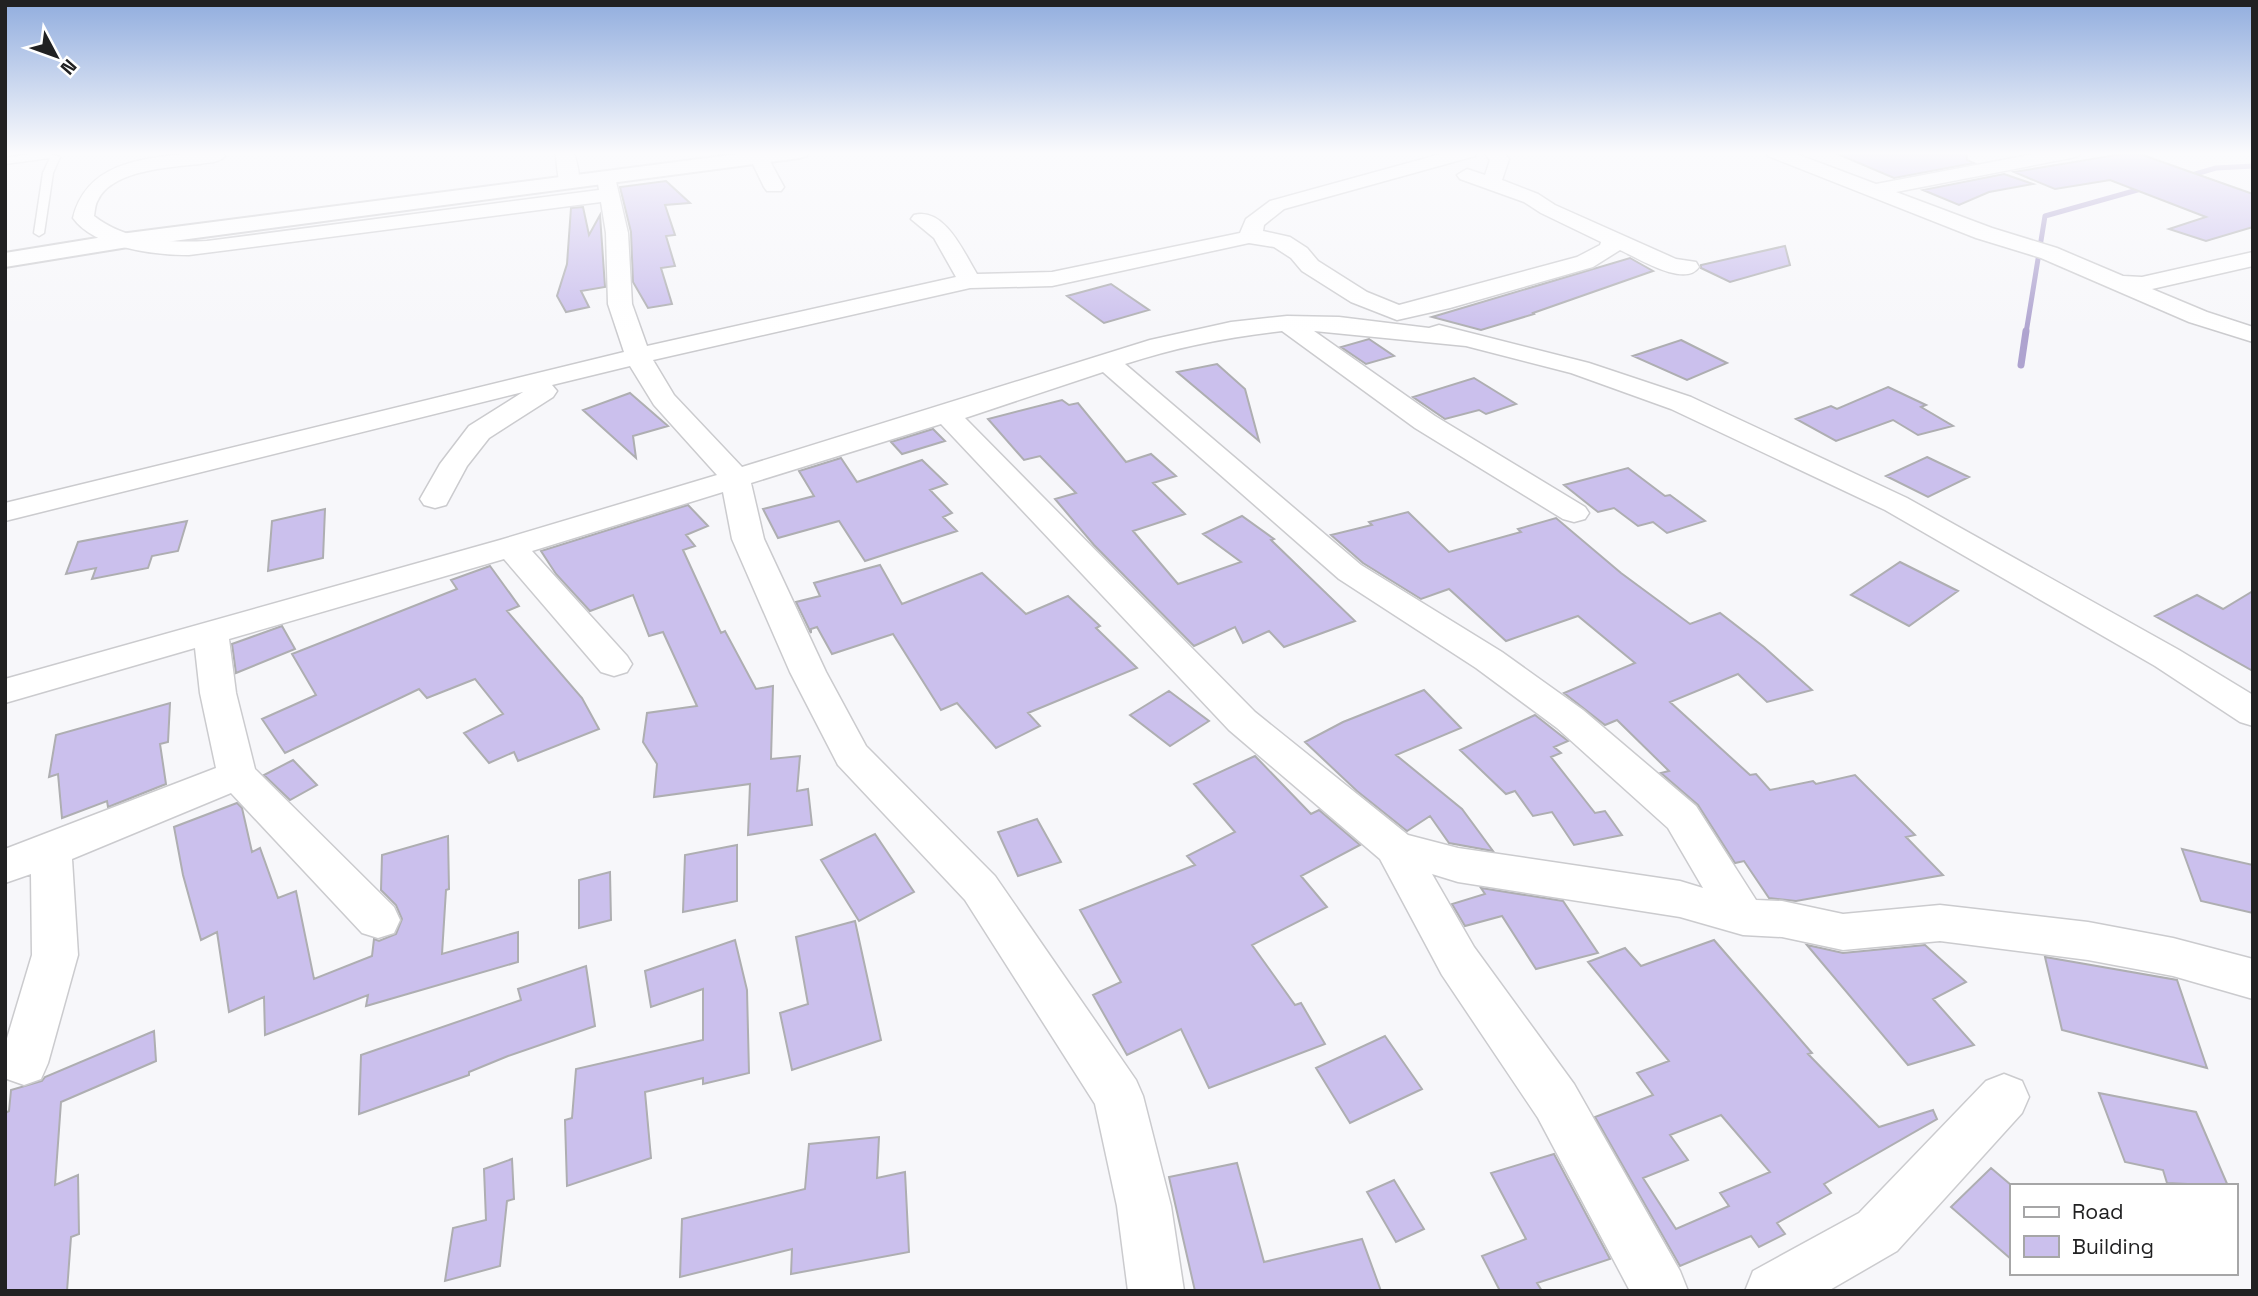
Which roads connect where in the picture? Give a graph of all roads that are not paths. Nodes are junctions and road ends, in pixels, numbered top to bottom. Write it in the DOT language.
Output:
graph roads {
  1 [pos="42,212"];
  2 [pos="83,212"];
  3 [pos="190,212"];
  4 [pos="289,212"];
  5 [pos="456,212"];
  6 [pos="614,212"];
  7 [pos="1267,212"];
  8 [pos="1556,212"];
  9 [pos="1929,212"];
  10 [pos="921,219"];
  11 [pos="90,225"];
  12 [pos="39,233"];
  13 [pos="17,236"];
  14 [pos="1248,236"];
  15 [pos="1613,239"];
  16 [pos="128,240"];
  17 [pos="2253,259"];
  18 [pos="5,260"];
  19 [pos="1688,267"];
  20 [pos="970,281"];
  21 [pos="2117,283"];
  22 [pos="1415,311"];
  23 [pos="1287,323"];
  24 [pos="2253,335"];
  25 [pos="1461,340"];
  26 [pos="638,357"];
  27 [pos="1108,363"];
  28 [pos="571,374"];
  29 [pos="953,412"];
  30 [pos="735,477"];
  31 [pos="435,499"];
  32 [pos="5,512"];
  33 [pos="1574,513"];
  34 [pos="511,547"];
  35 [pos="211,633"];
  36 [pos="614,664"];
  37 [pos="5,691"];
  38 [pos="2253,713"];
  39 [pos="237,775"];
  40 [pos="1395,848"];
  41 [pos="51,850"];
  42 [pos="5,866"];
  43 [pos="1743,917"];
  44 [pos="378,920"];
  45 [pos="2253,979"];
  46 [pos="24,1063"];
  47 [pos="2004,1097"];
  48 [pos="1156,1291"];
  49 [pos="1660,1291"];
  50 [pos="1773,1291"];
  1 -- 12 [label="lane"];
  2 -- 11 [label="street"];
  3 -- 11 [label="highway"];
  4 -- 16 [label="highway"];
  5 -- 16 [label="street"];
  6 -- 26 [label="street"];
  7 -- 14 [label="street"];
  8 -- 15 [label="street"];
  9 -- 21 [label="street"];
  10 -- 20 [label="street"];
  11 -- 12 [label="highway"];
  11 -- 16 [label="street"];
  12 -- 13 [label="highway"];
  14 -- 20 [label="street"];
  14 -- 22 [label="street"];
  15 -- 19 [label="street"];
  15 -- 22 [label="street"];
  16 -- 18 [label="highway"];
  17 -- 21 [label="street"];
  20 -- 26 [label="street"];
  21 -- 24 [label="street"];
  22 -- 25 [label="street"];
  23 -- 25 [label="street"];
  23 -- 27 [label="street"];
  23 -- 33 [label="street"];
  25 -- 38 [label="street"];
  26 -- 28 [label="street"];
  26 -- 30 [label="street"];
  27 -- 29 [label="street"];
  27 -- 43 [label="street"];
  28 -- 31 [label="street"];
  28 -- 32 [label="street"];
  29 -- 30 [label="street"];
  29 -- 40 [label="street"];
  30 -- 34 [label="street"];
  30 -- 48 [label="street"];
  34 -- 35 [label="street"];
  34 -- 36 [label="street"];
  35 -- 37 [label="street"];
  35 -- 39 [label="street"];
  39 -- 41 [label="street"];
  39 -- 44 [label="street"];
  40 -- 43 [label="street"];
  40 -- 49 [label="street"];
  41 -- 42 [label="street"];
  41 -- 46 [label="street"];
  43 -- 45 [label="street"];
  47 -- 50 [label="street"];
}
